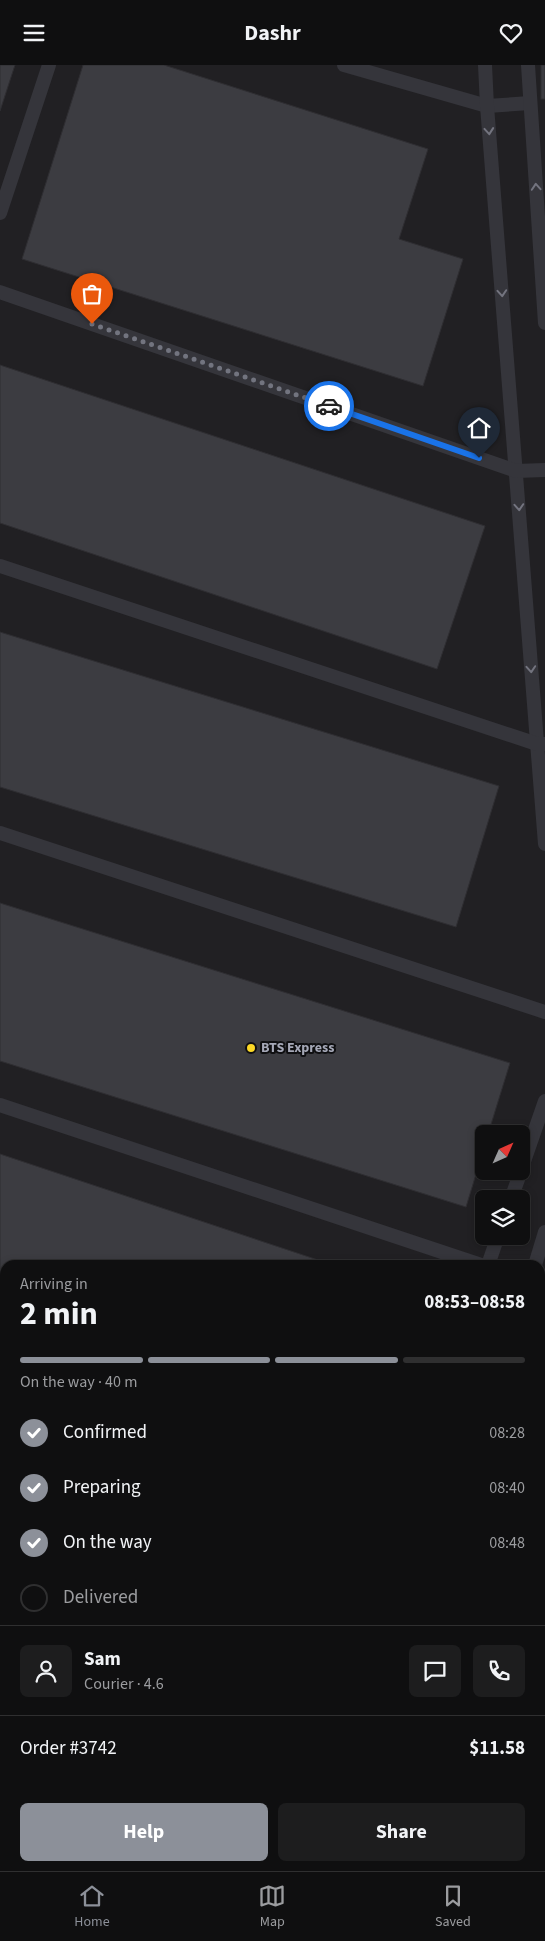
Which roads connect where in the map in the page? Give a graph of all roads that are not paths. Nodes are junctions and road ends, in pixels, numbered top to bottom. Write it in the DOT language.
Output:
graph roads {
  1 [pos="49,65"];
  2 [pos="344,65"];
  3 [pos="485,65"];
  4 [pos="528,65"];
  5 [pos="530,103"];
  6 [pos="487,106"];
  7 [pos="0,213"];
  8 [pos="0,292"];
  9 [pos="545,323"];
  10 [pos="545,470"];
  11 [pos="516,471"];
  12 [pos="0,566"];
  13 [pos="541,744"];
  14 [pos="0,833"];
  15 [pos="545,844"];
  16 [pos="545,1011"];
  17 [pos="545,1101"];
  18 [pos="0,1105"];
  19 [pos="530,1144"];
  20 [pos="545,1232"];
  21 [pos="495,1245"];
  22 [pos="467,1260"];
  23 [pos="490,1260"];
  24 [pos="537,1260"];
  1 -- 7 [label="lane"];
  2 -- 6 [label="lane"];
  3 -- 6 [label="lane"];
  4 -- 5 [label="lane"];
  5 -- 6 [label="lane"];
  9 -- 5 [label="lane, one-way"];
  6 -- 11 [label="lane, one-way"];
  8 -- 11 [label="lane"];
  10 -- 11 [label="lane"];
  11 -- 13 [label="lane, one-way"];
  12 -- 13 [label="lane"];
  13 -- 15 [label="lane"];
  14 -- 16 [label="lane"];
  17 -- 19 [label="lane"];
  18 -- 22 [label="lane"];
  20 -- 24 [label="lane"];
  21 -- 23 [label="lane"];
}
